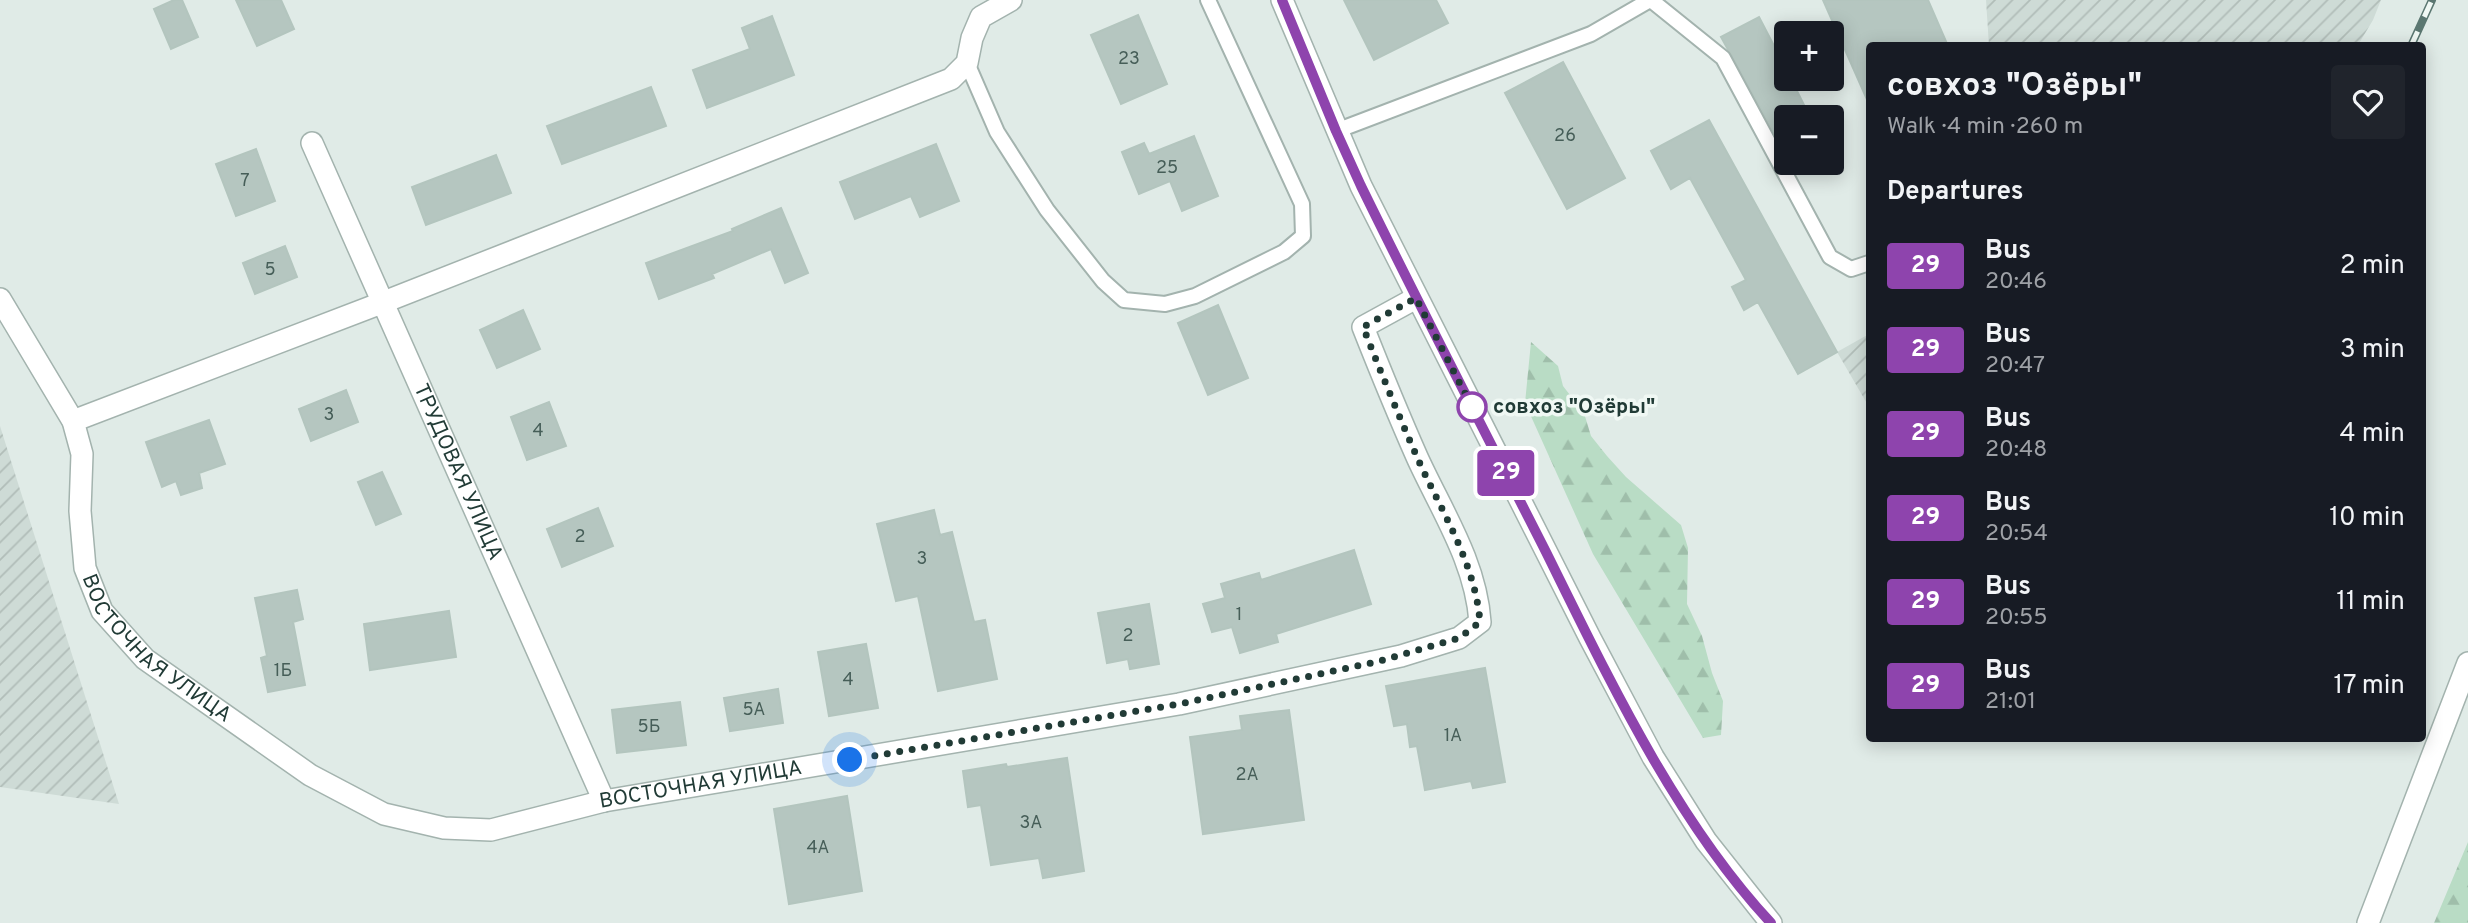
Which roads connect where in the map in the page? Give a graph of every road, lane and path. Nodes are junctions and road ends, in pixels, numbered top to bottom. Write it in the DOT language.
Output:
graph roads {
  1 [pos="1011,0"];
  2 [pos="1208,0"];
  3 [pos="1282,0"];
  4 [pos="1650,0"];
  5 [pos="967,63"];
  6 [pos="1336,131"];
  7 [pos="312,143"];
  8 [pos="1866,263"];
  9 [pos="1416,298"];
  10 [pos="0,299"];
  11 [pos="384,302"];
  12 [pos="73,421"];
  13 [pos="2468,663"];
  14 [pos="604,801"];
  15 [pos="1771,923"];
  16 [pos="2368,923"];
  1 -- 5 [label="street"];
  2 -- 5 [label="lane"];
  3 -- 6 [label="street"];
  4 -- 6 [label="lane"];
  4 -- 8 [label="lane"];
  5 -- 11 [label="street"];
  6 -- 9 [label="street"];
  7 -- 11 [label="street, ТРУДОВАЯ УЛИЦА"];
  9 -- 14 [label="street, ВОСТОЧНАЯ УЛИЦА"];
  9 -- 15 [label="street"];
  10 -- 12 [label="street, ВОСТОЧНАЯ УЛИЦА"];
  11 -- 12 [label="street"];
  11 -- 14 [label="street, ТРУДОВАЯ УЛИЦА"];
  12 -- 14 [label="street, ВОСТОЧНАЯ УЛИЦА"];
  13 -- 16 [label="street"];
}
